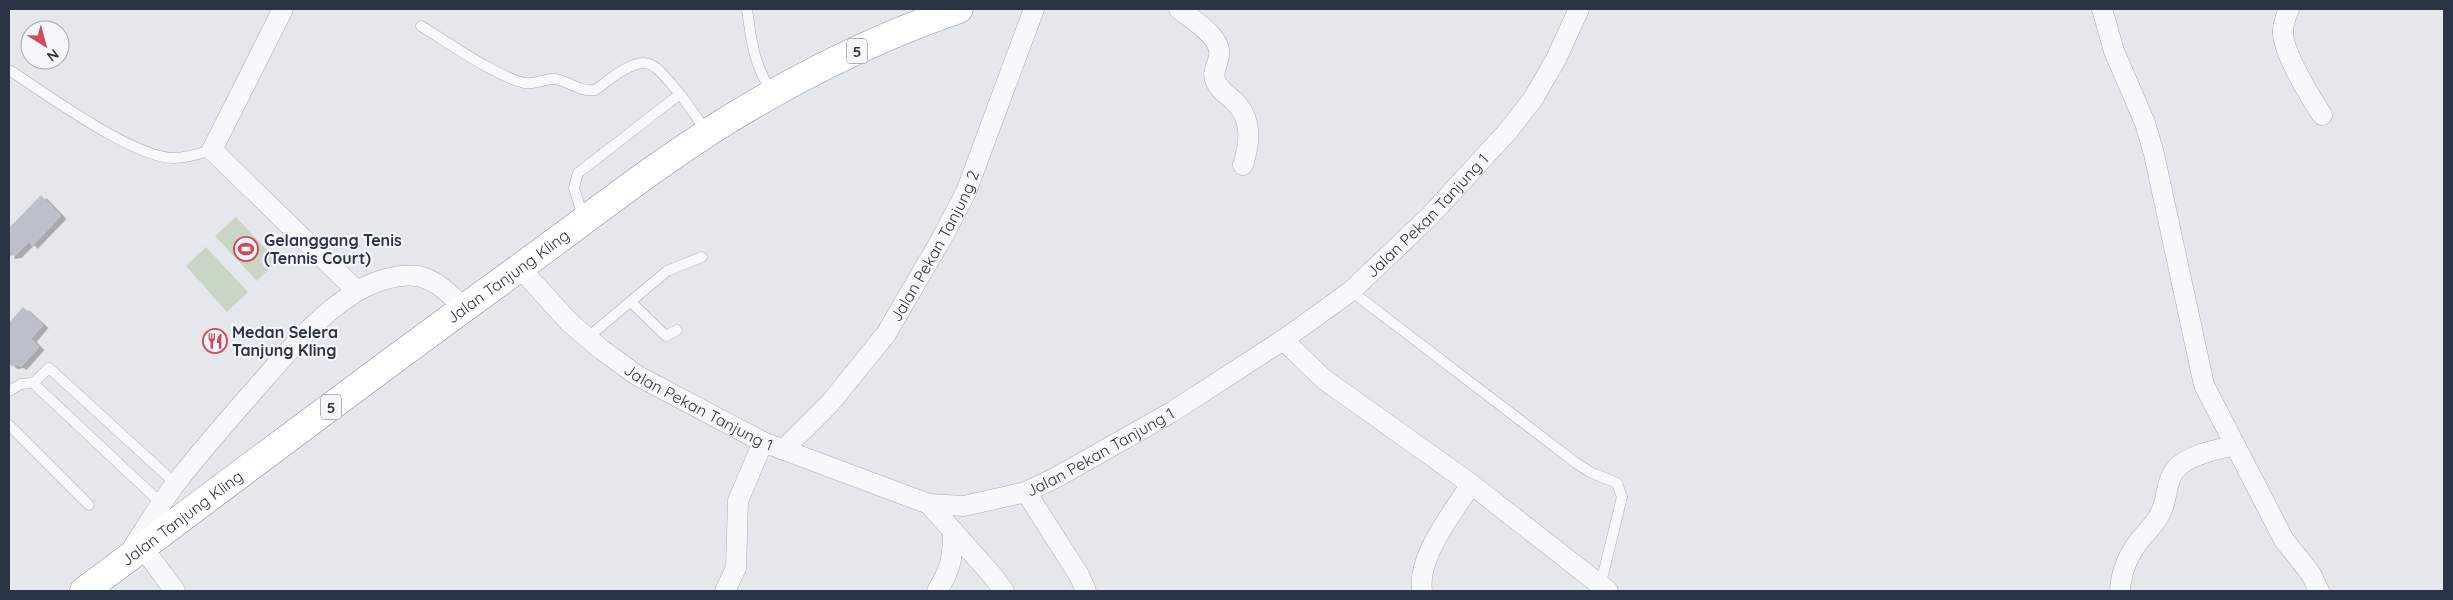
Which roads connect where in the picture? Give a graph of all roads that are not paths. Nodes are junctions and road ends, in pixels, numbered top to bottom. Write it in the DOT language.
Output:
graph roads {
  1 [pos="283,9"];
  2 [pos="747,9"];
  3 [pos="960,9"];
  4 [pos="1034,9"];
  5 [pos="1178,9"];
  6 [pos="1579,9"];
  7 [pos="2102,9"];
  8 [pos="2288,9"];
  9 [pos="421,26"];
  10 [pos="9,70"];
  11 [pos="773,93"];
  12 [pos="680,94"];
  13 [pos="2322,115"];
  14 [pos="708,132"];
  15 [pos="212,150"];
  16 [pos="1243,165"];
  17 [pos="584,221"];
  18 [pos="702,257"];
  19 [pos="520,268"];
  20 [pos="357,291"];
  21 [pos="1351,291"];
  22 [pos="631,302"];
  23 [pos="464,308"];
  24 [pos="677,330"];
  25 [pos="587,338"];
  26 [pos="1283,340"];
  27 [pos="33,383"];
  28 [pos="9,391"];
  29 [pos="9,424"];
  30 [pos="763,442"];
  31 [pos="2235,445"];
  32 [pos="783,450"];
  33 [pos="176,484"];
  34 [pos="1471,484"];
  35 [pos="1026,492"];
  36 [pos="162,504"];
  37 [pos="929,504"];
  38 [pos="89,505"];
  39 [pos="953,531"];
  40 [pos="133,555"];
  41 [pos="1604,589"];
  42 [pos="84,591"];
  43 [pos="175,591"];
  44 [pos="725,591"];
  45 [pos="937,591"];
  46 [pos="1004,591"];
  47 [pos="1086,591"];
  48 [pos="1422,591"];
  49 [pos="2120,591"];
  50 [pos="2320,591"];
  1 -- 15 [label="street"];
  2 -- 11 [label="lane"];
  3 -- 11 [label="highway, Jalan Tanjung Kling / 5"];
  4 -- 32 [label="street, Jalan Pekan Tanjung 2"];
  5 -- 16 [label="street"];
  6 -- 21 [label="street, Jalan Pekan Tanjung 1"];
  7 -- 31 [label="street"];
  8 -- 13 [label="street"];
  9 -- 12 [label="lane"];
  10 -- 15 [label="lane"];
  11 -- 14 [label="highway, Jalan Tanjung Kling / 5"];
  12 -- 14 [label="lane"];
  12 -- 17 [label="lane"];
  14 -- 17 [label="highway, Jalan Tanjung Kling / 5"];
  15 -- 20 [label="street"];
  17 -- 19 [label="highway, Jalan Tanjung Kling / 5"];
  18 -- 22 [label="lane"];
  19 -- 23 [label="highway, Jalan Tanjung Kling / 5"];
  19 -- 25 [label="street, Jalan Pekan Tanjung 1"];
  20 -- 23 [label="street"];
  20 -- 33 [label="street"];
  21 -- 26 [label="street, Jalan Pekan Tanjung 1"];
  21 -- 41 [label="lane"];
  22 -- 24 [label="lane"];
  22 -- 25 [label="lane"];
  23 -- 40 [label="highway, Jalan Tanjung Kling / 5"];
  25 -- 30 [label="street, Jalan Pekan Tanjung 1"];
  26 -- 34 [label="street"];
  26 -- 35 [label="street, Jalan Pekan Tanjung 1"];
  27 -- 28 [label="lane"];
  27 -- 33 [label="lane"];
  27 -- 36 [label="lane"];
  29 -- 38 [label="lane"];
  30 -- 32 [label="street, Jalan Pekan Tanjung 1"];
  30 -- 44 [label="street"];
  31 -- 49 [label="street"];
  31 -- 50 [label="street"];
  32 -- 37 [label="street, Jalan Pekan Tanjung 1"];
  33 -- 36 [label="street"];
  34 -- 41 [label="street"];
  34 -- 48 [label="street"];
  35 -- 37 [label="street, Jalan Pekan Tanjung 1"];
  35 -- 47 [label="street"];
  36 -- 40 [label="street"];
  37 -- 39 [label="street"];
  39 -- 45 [label="street"];
  39 -- 46 [label="street"];
  40 -- 42 [label="highway, Jalan Tanjung Kling / 5"];
  40 -- 43 [label="street"];
}
